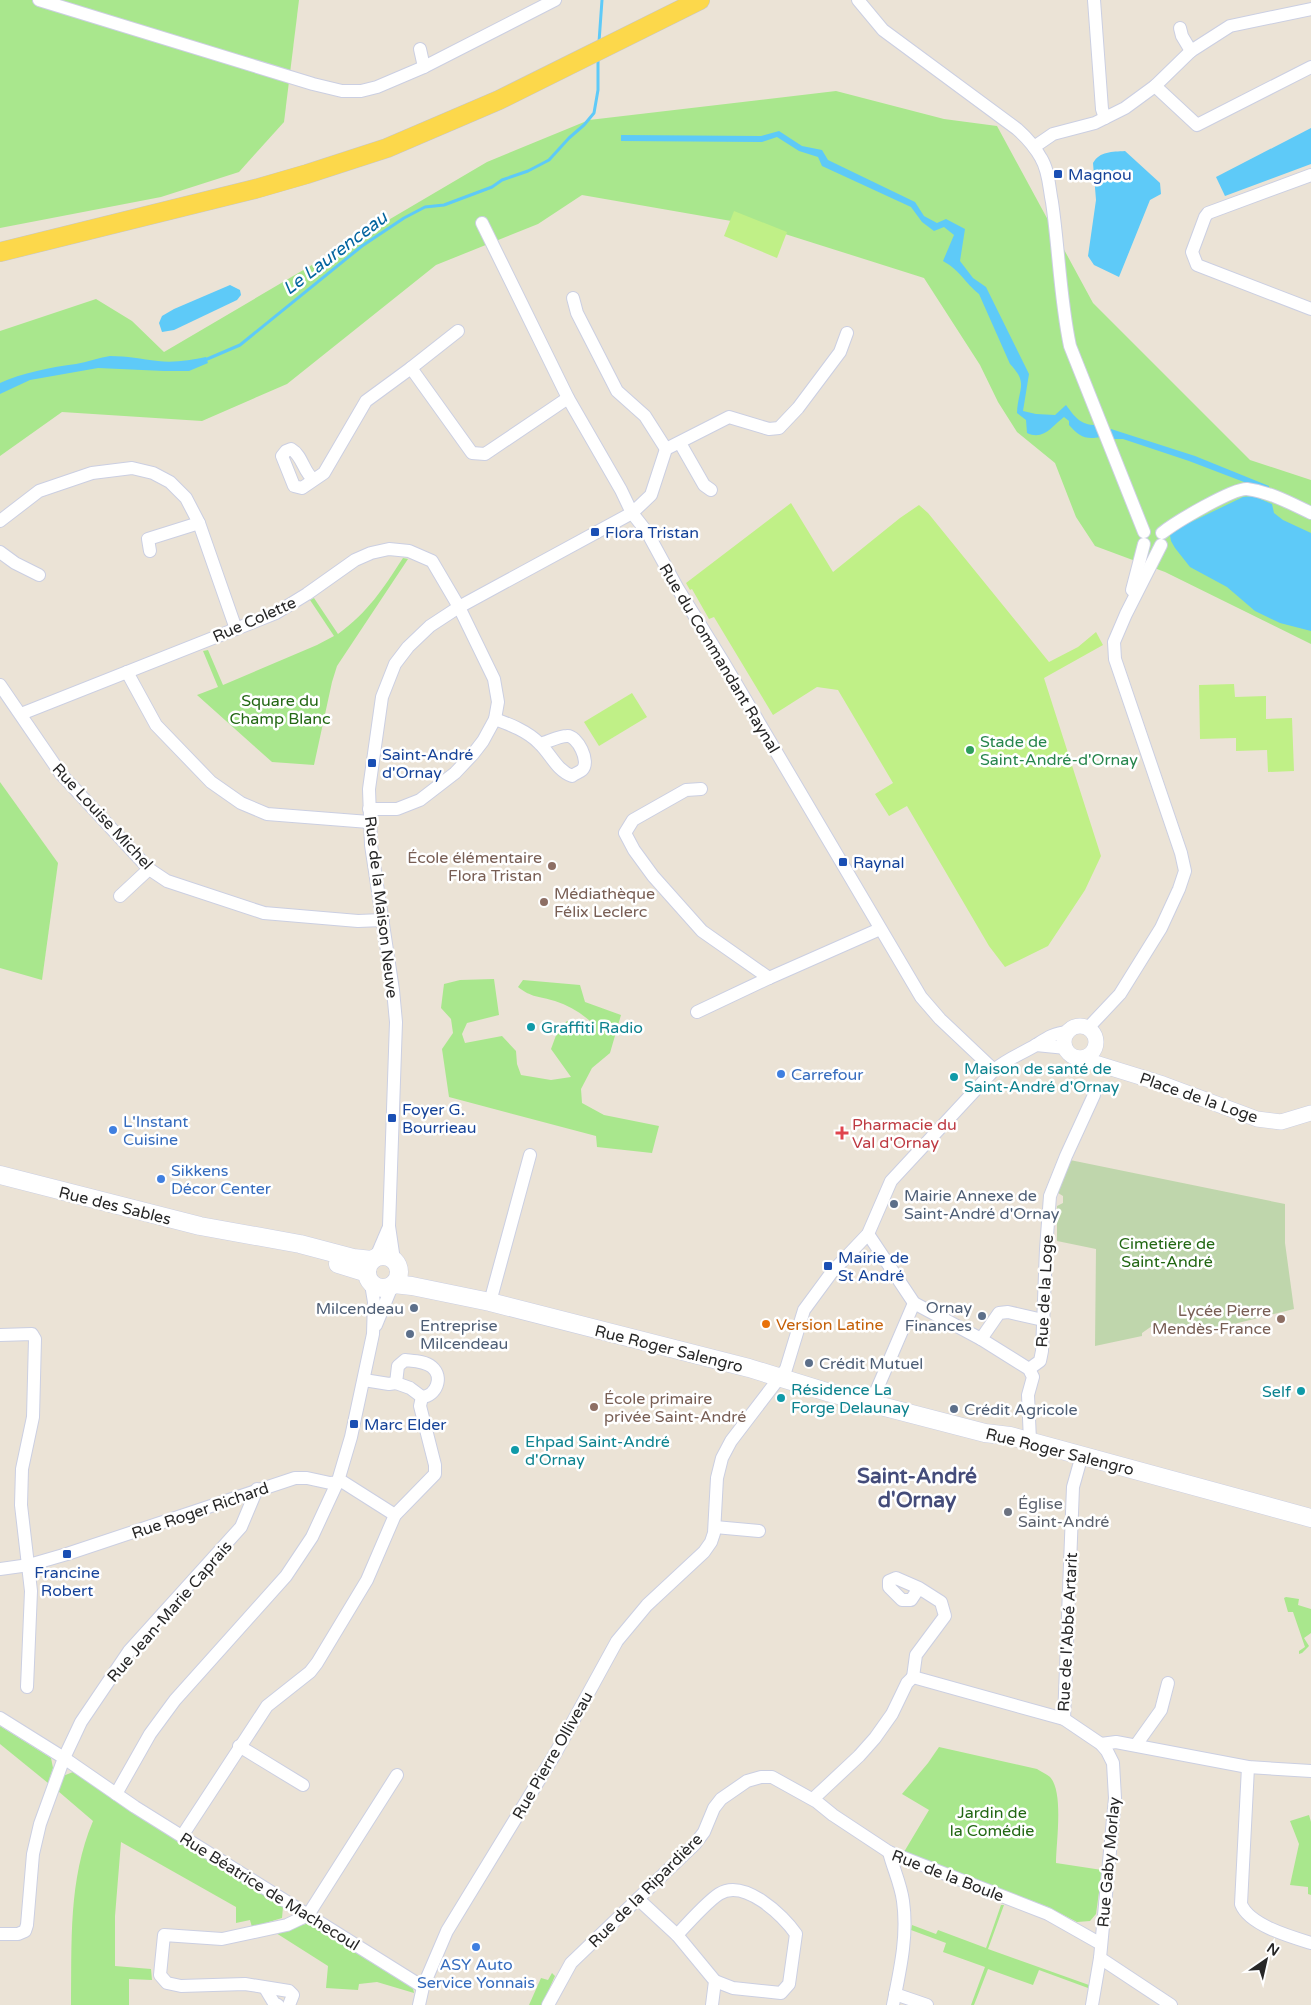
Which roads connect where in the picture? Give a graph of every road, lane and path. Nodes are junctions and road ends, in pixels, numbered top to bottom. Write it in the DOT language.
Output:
graph roads {
  1 [pos="39,0"];
  2 [pos="555,0"];
  3 [pos="700,0"];
  4 [pos="858,0"];
  5 [pos="1094,0"];
  6 [pos="1310,12"];
  7 [pos="1180,28"];
  8 [pos="420,49"];
  9 [pos="1191,51"];
  10 [pos="424,67"];
  11 [pos="1311,67"];
  12 [pos="1155,86"];
  13 [pos="1105,118"];
  14 [pos="1034,147"];
  15 [pos="1311,175"];
  16 [pos="482,222"];
  17 [pos="0,252"];
  18 [pos="573,298"];
  19 [pos="1310,307"];
  20 [pos="458,331"];
  21 [pos="846,333"];
  22 [pos="411,368"];
  23 [pos="568,398"];
  24 [pos="680,443"];
  25 [pos="666,449"];
  26 [pos="314,480"];
  27 [pos="711,490"];
  28 [pos="632,513"];
  29 [pos="1311,513"];
  30 [pos="0,520"];
  31 [pos="199,523"];
  32 [pos="1144,538"];
  33 [pos="1161,539"];
  34 [pos="150,551"];
  35 [pos="0,552"];
  36 [pos="39,575"];
  37 [pos="459,607"];
  38 [pos="1126,614"];
  39 [pos="236,629"];
  40 [pos="127,672"];
  41 [pos="0,685"];
  42 [pos="20,714"];
  43 [pos="495,719"];
  44 [pos="540,744"];
  45 [pos="701,789"];
  46 [pos="369,816"];
  47 [pos="149,869"];
  48 [pos="120,896"];
  49 [pos="383,920"];
  50 [pos="880,929"];
  51 [pos="769,978"];
  52 [pos="697,1012"];
  53 [pos="1088,1028"];
  54 [pos="1068,1032"];
  55 [pos="1096,1043"];
  56 [pos="1036,1045"];
  57 [pos="1066,1048"];
  58 [pos="1079,1058"];
  59 [pos="994,1070"];
  60 [pos="1118,1070"];
  61 [pos="1094,1095"];
  62 [pos="1311,1112"];
  63 [pos="530,1155"];
  64 [pos="0,1175"];
  65 [pos="389,1226"];
  66 [pos="868,1234"];
  67 [pos="371,1269"];
  68 [pos="395,1274"];
  69 [pos="490,1302"];
  70 [pos="914,1303"];
  71 [pos="1043,1320"];
  72 [pos="373,1334"];
  73 [pos="0,1335"];
  74 [pos="981,1339"];
  75 [pos="1029,1369"];
  76 [pos="779,1377"];
  77 [pos="364,1380"];
  78 [pos="396,1383"];
  79 [pos="422,1397"];
  80 [pos="871,1403"];
  81 [pos="1030,1441"];
  82 [pos="1082,1455"];
  83 [pos="338,1481"];
  84 [pos="257,1490"];
  85 [pos="395,1515"];
  86 [pos="1311,1518"];
  87 [pos="715,1526"];
  88 [pos="759,1531"];
  89 [pos="29,1565"];
  90 [pos="0,1569"];
  91 [pos="918,1588"];
  92 [pos="913,1677"];
  93 [pos="1168,1683"];
  94 [pos="27,1687"];
  95 [pos="0,1718"];
  96 [pos="1064,1719"];
  97 [pos="1101,1744"];
  98 [pos="1136,1745"];
  99 [pos="239,1746"];
  100 [pos="64,1758"];
  101 [pos="1248,1767"];
  102 [pos="1311,1771"];
  103 [pos="397,1775"];
  104 [pos="747,1781"];
  105 [pos="303,1785"];
  106 [pos="116,1794"];
  107 [pos="812,1799"];
  108 [pos="182,1836"];
  109 [pos="888,1852"];
  110 [pos="638,1899"];
  111 [pos="308,1915"];
  112 [pos="0,1934"];
  113 [pos="677,1935"];
  114 [pos="1311,1943"];
  115 [pos="1101,1951"];
  116 [pos="715,1982"];
  117 [pos="423,1987"];
  118 [pos="266,1988"];
  119 [pos="894,2000"];
  120 [pos="278,2005"];
  121 [pos="289,2005"];
  122 [pos="419,2005"];
  123 [pos="548,2005"];
  124 [pos="712,2005"];
  125 [pos="927,2005"];
  126 [pos="1092,2005"];
  127 [pos="1171,2005"];
  1 -- 10 [label="street"];
  2 -- 10 [label="street"];
  3 -- 17 [label="main road"];
  4 -- 14 [label="street"];
  5 -- 13 [label="street"];
  6 -- 9 [label="street"];
  7 -- 9 [label="street"];
  8 -- 10 [label="street"];
  9 -- 12 [label="street"];
  11 -- 12 [label="street"];
  12 -- 13 [label="street"];
  13 -- 14 [label="street"];
  14 -- 32 [label="street"];
  15 -- 19 [label="street"];
  16 -- 23 [label="street, Rue du Commandant Raynal"];
  18 -- 25 [label="street"];
  20 -- 22 [label="street"];
  21 -- 24 [label="street"];
  22 -- 23 [label="street"];
  22 -- 26 [label="street"];
  23 -- 28 [label="street, Rue du Commandant Raynal"];
  24 -- 25 [label="street"];
  24 -- 27 [label="street"];
  25 -- 28 [label="street, Rue de la Maison Neuve"];
  28 -- 37 [label="street, Rue de la Maison Neuve"];
  28 -- 50 [label="street, Rue du Commandant Raynal"];
  29 -- 33 [label="street"];
  30 -- 31 [label="street"];
  31 -- 34 [label="street"];
  31 -- 39 [label="street"];
  32 -- 33 [label="street"];
  32 -- 33 [label="street"];
  32 -- 38 [label="street"];
  33 -- 38 [label="street"];
  35 -- 36 [label="street"];
  37 -- 39 [label="street, Rue Colette"];
  37 -- 43 [label="street, Rue Colette"];
  37 -- 46 [label="street, Rue de la Maison Neuve"];
  38 -- 53 [label="street"];
  39 -- 40 [label="street, Rue Colette"];
  40 -- 42 [label="street, Rue Colette"];
  40 -- 46 [label="street"];
  41 -- 42 [label="street, Rue Louise Michel"];
  42 -- 47 [label="street, Rue Louise Michel"];
  43 -- 44 [label="street"];
  43 -- 46 [label="street"];
  45 -- 51 [label="street"];
  46 -- 49 [label="street, Rue de la Maison Neuve"];
  47 -- 48 [label="street"];
  47 -- 49 [label="street, Rue Louise Michel"];
  49 -- 65 [label="street, Rue de la Maison Neuve"];
  50 -- 51 [label="street"];
  50 -- 59 [label="street, Rue du Commandant Raynal"];
  51 -- 52 [label="street"];
  53 -- 54 [label="street"];
  53 -- 55 [label="street"];
  54 -- 56 [label="street, Rue Pierre Olliveau"];
  54 -- 57 [label="street"];
  55 -- 58 [label="street"];
  55 -- 60 [label="street, Place de la Loge"];
  56 -- 57 [label="street"];
  56 -- 59 [label="street, Rue Pierre Olliveau"];
  57 -- 58 [label="street"];
  58 -- 60 [label="street, Place de la Loge"];
  59 -- 66 [label="street, Rue Pierre Olliveau"];
  60 -- 62 [label="street, Place de la Loge"];
  61 -- 71 [label="street, Rue de la Loge"];
  63 -- 69 [label="street"];
  64 -- 67 [label="main road, Rue des Sables"];
  65 -- 67 [label="street, Rue de la Maison Neuve"];
  65 -- 68 [label="street, Rue de la Maison Neuve"];
  66 -- 70 [label="street"];
  66 -- 76 [label="street, Rue Pierre Olliveau"];
  67 -- 68 [label="main road"];
  67 -- 68 [label="main road"];
  67 -- 72 [label="street"];
  68 -- 69 [label="main road, Rue Roger Salengro"];
  68 -- 72 [label="street"];
  69 -- 76 [label="main road, Rue Roger Salengro"];
  70 -- 74 [label="street"];
  70 -- 80 [label="street"];
  71 -- 74 [label="street"];
  71 -- 75 [label="street, Rue de la Loge"];
  72 -- 77 [label="street"];
  73 -- 89 [label="street"];
  74 -- 75 [label="street"];
  75 -- 81 [label="street"];
  76 -- 80 [label="main road, Rue Roger Salengro"];
  76 -- 87 [label="street, Rue Pierre Olliveau"];
  77 -- 78 [label="street"];
  77 -- 83 [label="street"];
  78 -- 79 [label="street"];
  78 -- 79 [label="street"];
  79 -- 85 [label="street"];
  80 -- 81 [label="main road, Rue Roger Salengro"];
  81 -- 82 [label="main road, Rue Roger Salengro"];
  82 -- 86 [label="main road, Rue Roger Salengro"];
  82 -- 96 [label="street, Rue de l'Abbé Artarit"];
  83 -- 84 [label="street, Rue Roger Richard"];
  83 -- 85 [label="street, Rue Roger Richard"];
  83 -- 106 [label="street"];
  84 -- 89 [label="street, Rue Roger Richard"];
  84 -- 100 [label="street, Rue Jean-Marie Caprais"];
  85 -- 99 [label="street"];
  87 -- 88 [label="street"];
  87 -- 117 [label="street, Rue Pierre Olliveau"];
  89 -- 90 [label="street, Rue Roger Richard"];
  89 -- 94 [label="street"];
  91 -- 92 [label="street"];
  92 -- 96 [label="street, Rue Gaby Morlay"];
  92 -- 107 [label="street"];
  93 -- 98 [label="street"];
  95 -- 100 [label="street, Rue Béatrice de Machecoul"];
  96 -- 97 [label="street, Rue Gaby Morlay"];
  97 -- 98 [label="street"];
  97 -- 115 [label="street, Rue Gaby Morlay"];
  98 -- 101 [label="street"];
  99 -- 105 [label="street"];
  99 -- 108 [label="street"];
  100 -- 106 [label="street, Rue Béatrice de Machecoul"];
  100 -- 112 [label="street, Rue Jean-Marie Caprais"];
  101 -- 102 [label="street"];
  101 -- 114 [label="street"];
  103 -- 111 [label="street"];
  104 -- 107 [label="street, Rue de la Boule"];
  104 -- 110 [label="street, Rue de la Ripardière"];
  106 -- 108 [label="street, Rue Béatrice de Machecoul"];
  107 -- 109 [label="street, Rue de la Boule"];
  108 -- 111 [label="street, Rue Béatrice de Machecoul"];
  109 -- 115 [label="street, Rue de la Boule"];
  109 -- 119 [label="street"];
  110 -- 113 [label="street"];
  110 -- 123 [label="street, Rue de la Ripardière"];
  111 -- 117 [label="street, Rue Béatrice de Machecoul"];
  111 -- 118 [label="street"];
  113 -- 116 [label="street"];
  113 -- 116 [label="street"];
  115 -- 126 [label="street, Rue Gaby Morlay"];
  115 -- 127 [label="street, Rue de la Boule"];
  116 -- 124 [label="street"];
  117 -- 122 [label="street, Rue Pierre Olliveau"];
  118 -- 120 [label="street"];
  118 -- 121 [label="street"];
  119 -- 125 [label="street"];
}
